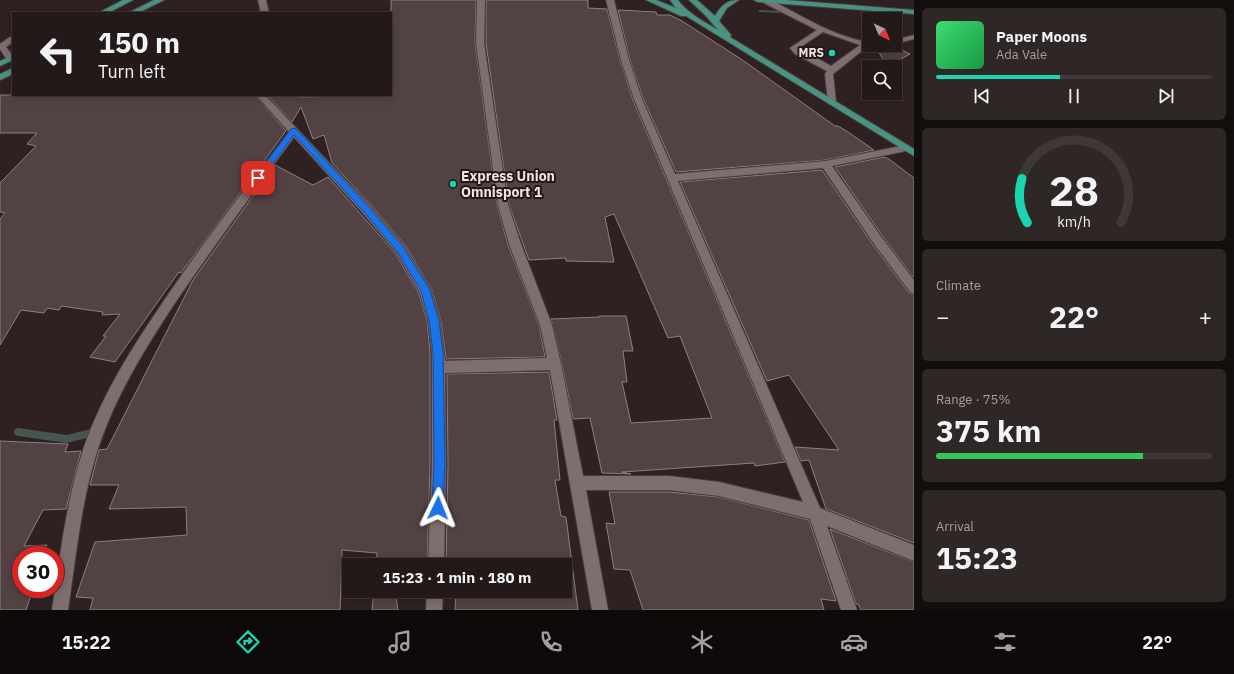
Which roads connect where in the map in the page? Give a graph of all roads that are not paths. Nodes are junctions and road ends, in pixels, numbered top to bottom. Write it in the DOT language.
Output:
graph roads {
  1 [pos="129,0"];
  2 [pos="160,0"];
  3 [pos="165,0"];
  4 [pos="262,0"];
  5 [pos="481,0"];
  6 [pos="610,0"];
  7 [pos="650,0"];
  8 [pos="674,0"];
  9 [pos="693,0"];
  10 [pos="735,0"];
  11 [pos="758,0"];
  12 [pos="767,1"];
  13 [pos="149,5"];
  14 [pos="104,12"];
  15 [pos="134,12"];
  16 [pos="264,12"];
  17 [pos="914,12"];
  18 [pos="695,19"];
  19 [pos="715,20"];
  20 [pos="823,29"];
  21 [pos="914,37"];
  22 [pos="731,40"];
  23 [pos="902,40"];
  24 [pos="12,41"];
  25 [pos="862,43"];
  26 [pos="862,48"];
  27 [pos="12,58"];
  28 [pos="0,64"];
  29 [pos="832,70"];
  30 [pos="12,71"];
  31 [pos="0,77"];
  32 [pos="261,96"];
  33 [pos="832,102"];
  34 [pos="294,131"];
  35 [pos="910,150"];
  36 [pos="826,164"];
  37 [pos="672,178"];
  38 [pos="914,290"];
  39 [pos="555,364"];
  40 [pos="438,367"];
  41 [pos="577,483"];
  42 [pos="815,513"];
  43 [pos="914,553"];
  44 [pos="436,558"];
  45 [pos="435,598"];
  46 [pos="60,610"];
  47 [pos="434,610"];
  48 [pos="600,610"];
  49 [pos="849,610"];
  1 -- 14 [label="main road"];
  2 -- 13 [label="main road"];
  3 -- 13 [label="main road"];
  4 -- 16 [label="street"];
  5 -- 39 [label="street"];
  6 -- 37 [label="street"];
  7 -- 18 [label="main road"];
  8 -- 18 [label="main road"];
  9 -- 19 [label="main road"];
  10 -- 19 [label="main road"];
  11 -- 12 [label="main road"];
  12 -- 17 [label="main road"];
  12 -- 20 [label="street"];
  13 -- 15 [label="main road"];
  18 -- 22 [label="main road"];
  19 -- 22 [label="main road"];
  20 -- 25 [label="street"];
  20 -- 29 [label="street"];
  21 -- 23 [label="street"];
  22 -- 33 [label="main road"];
  24 -- 27 [label="street"];
  26 -- 29 [label="street"];
  27 -- 28 [label="main road"];
  29 -- 33 [label="street"];
  30 -- 31 [label="main road"];
  32 -- 34 [label="street"];
  33 -- 35 [label="main road"];
  34 -- 40 [label="street"];
  34 -- 46 [label="street"];
  35 -- 36 [label="street"];
  36 -- 37 [label="street"];
  36 -- 38 [label="street"];
  37 -- 42 [label="street"];
  39 -- 40 [label="street"];
  39 -- 41 [label="street"];
  40 -- 44 [label="street"];
  41 -- 42 [label="street"];
  41 -- 48 [label="street"];
  42 -- 43 [label="street"];
  42 -- 49 [label="street"];
  45 -- 47 [label="street"];
}
